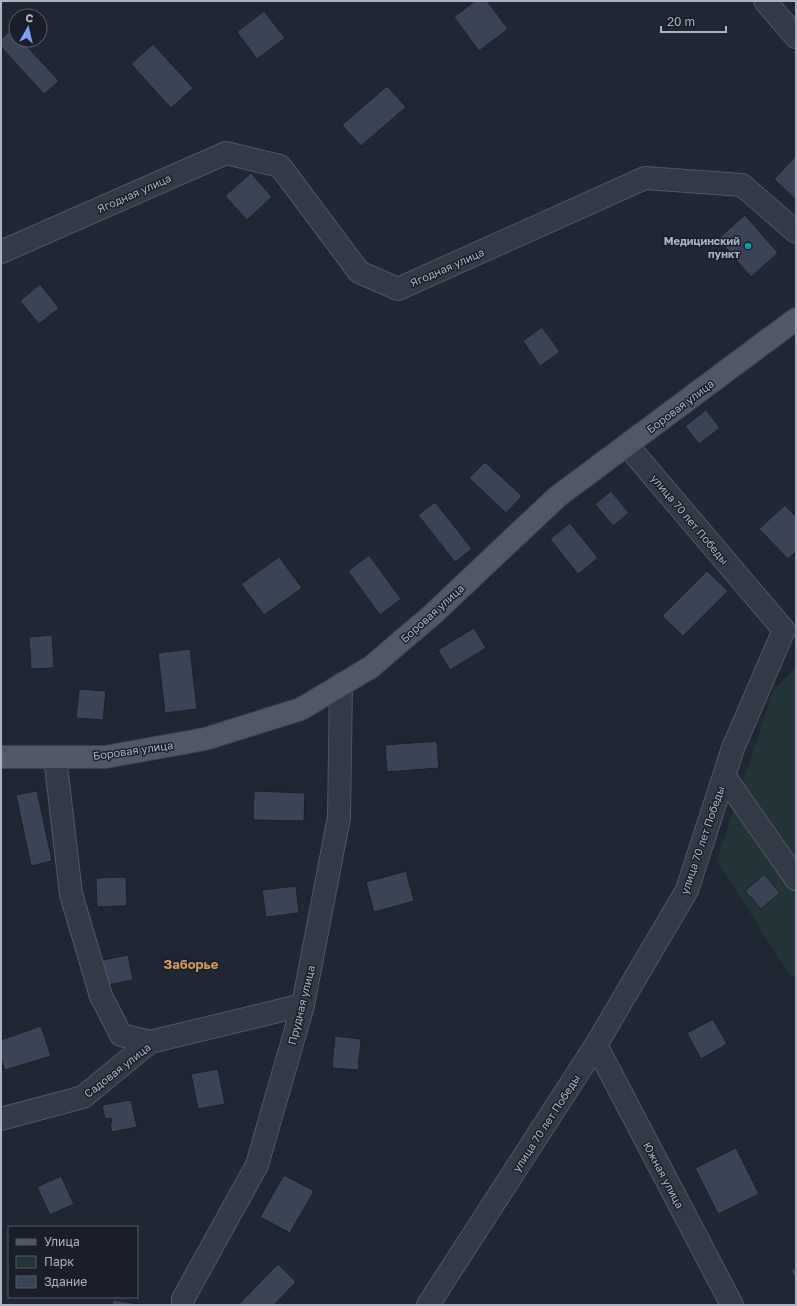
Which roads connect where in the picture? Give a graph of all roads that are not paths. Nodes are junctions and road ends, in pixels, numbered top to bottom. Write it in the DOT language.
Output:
graph roads {
  1 [pos="765,1"];
  2 [pos="796,37"];
  3 [pos="796,232"];
  4 [pos="1,252"];
  5 [pos="796,320"];
  6 [pos="627,445"];
  7 [pos="341,685"];
  8 [pos="1,757"];
  9 [pos="55,757"];
  10 [pos="724,776"];
  11 [pos="796,879"];
  12 [pos="303,1005"];
  13 [pos="150,1042"];
  14 [pos="596,1045"];
  15 [pos="1,1119"];
  16 [pos="183,1305"];
  17 [pos="428,1305"];
  18 [pos="732,1305"];
  1 -- 2 [label="street"];
  3 -- 4 [label="street, Ягодная улица"];
  5 -- 6 [label="main road, Боровая улица"];
  6 -- 7 [label="main road, Боровая улица"];
  6 -- 10 [label="street, улица 70 лет Победы"];
  7 -- 9 [label="main road, Боровая улица"];
  7 -- 12 [label="street, Прудная улица"];
  8 -- 9 [label="main road, Боровая улица"];
  9 -- 13 [label="street"];
  10 -- 11 [label="street"];
  10 -- 14 [label="street, улица 70 лет Победы"];
  12 -- 13 [label="street, Садовая улица"];
  12 -- 16 [label="street, Прудная улица"];
  13 -- 15 [label="street, Садовая улица"];
  14 -- 17 [label="street, улица 70 лет Победы"];
  14 -- 18 [label="street, Южная улица"];
}
